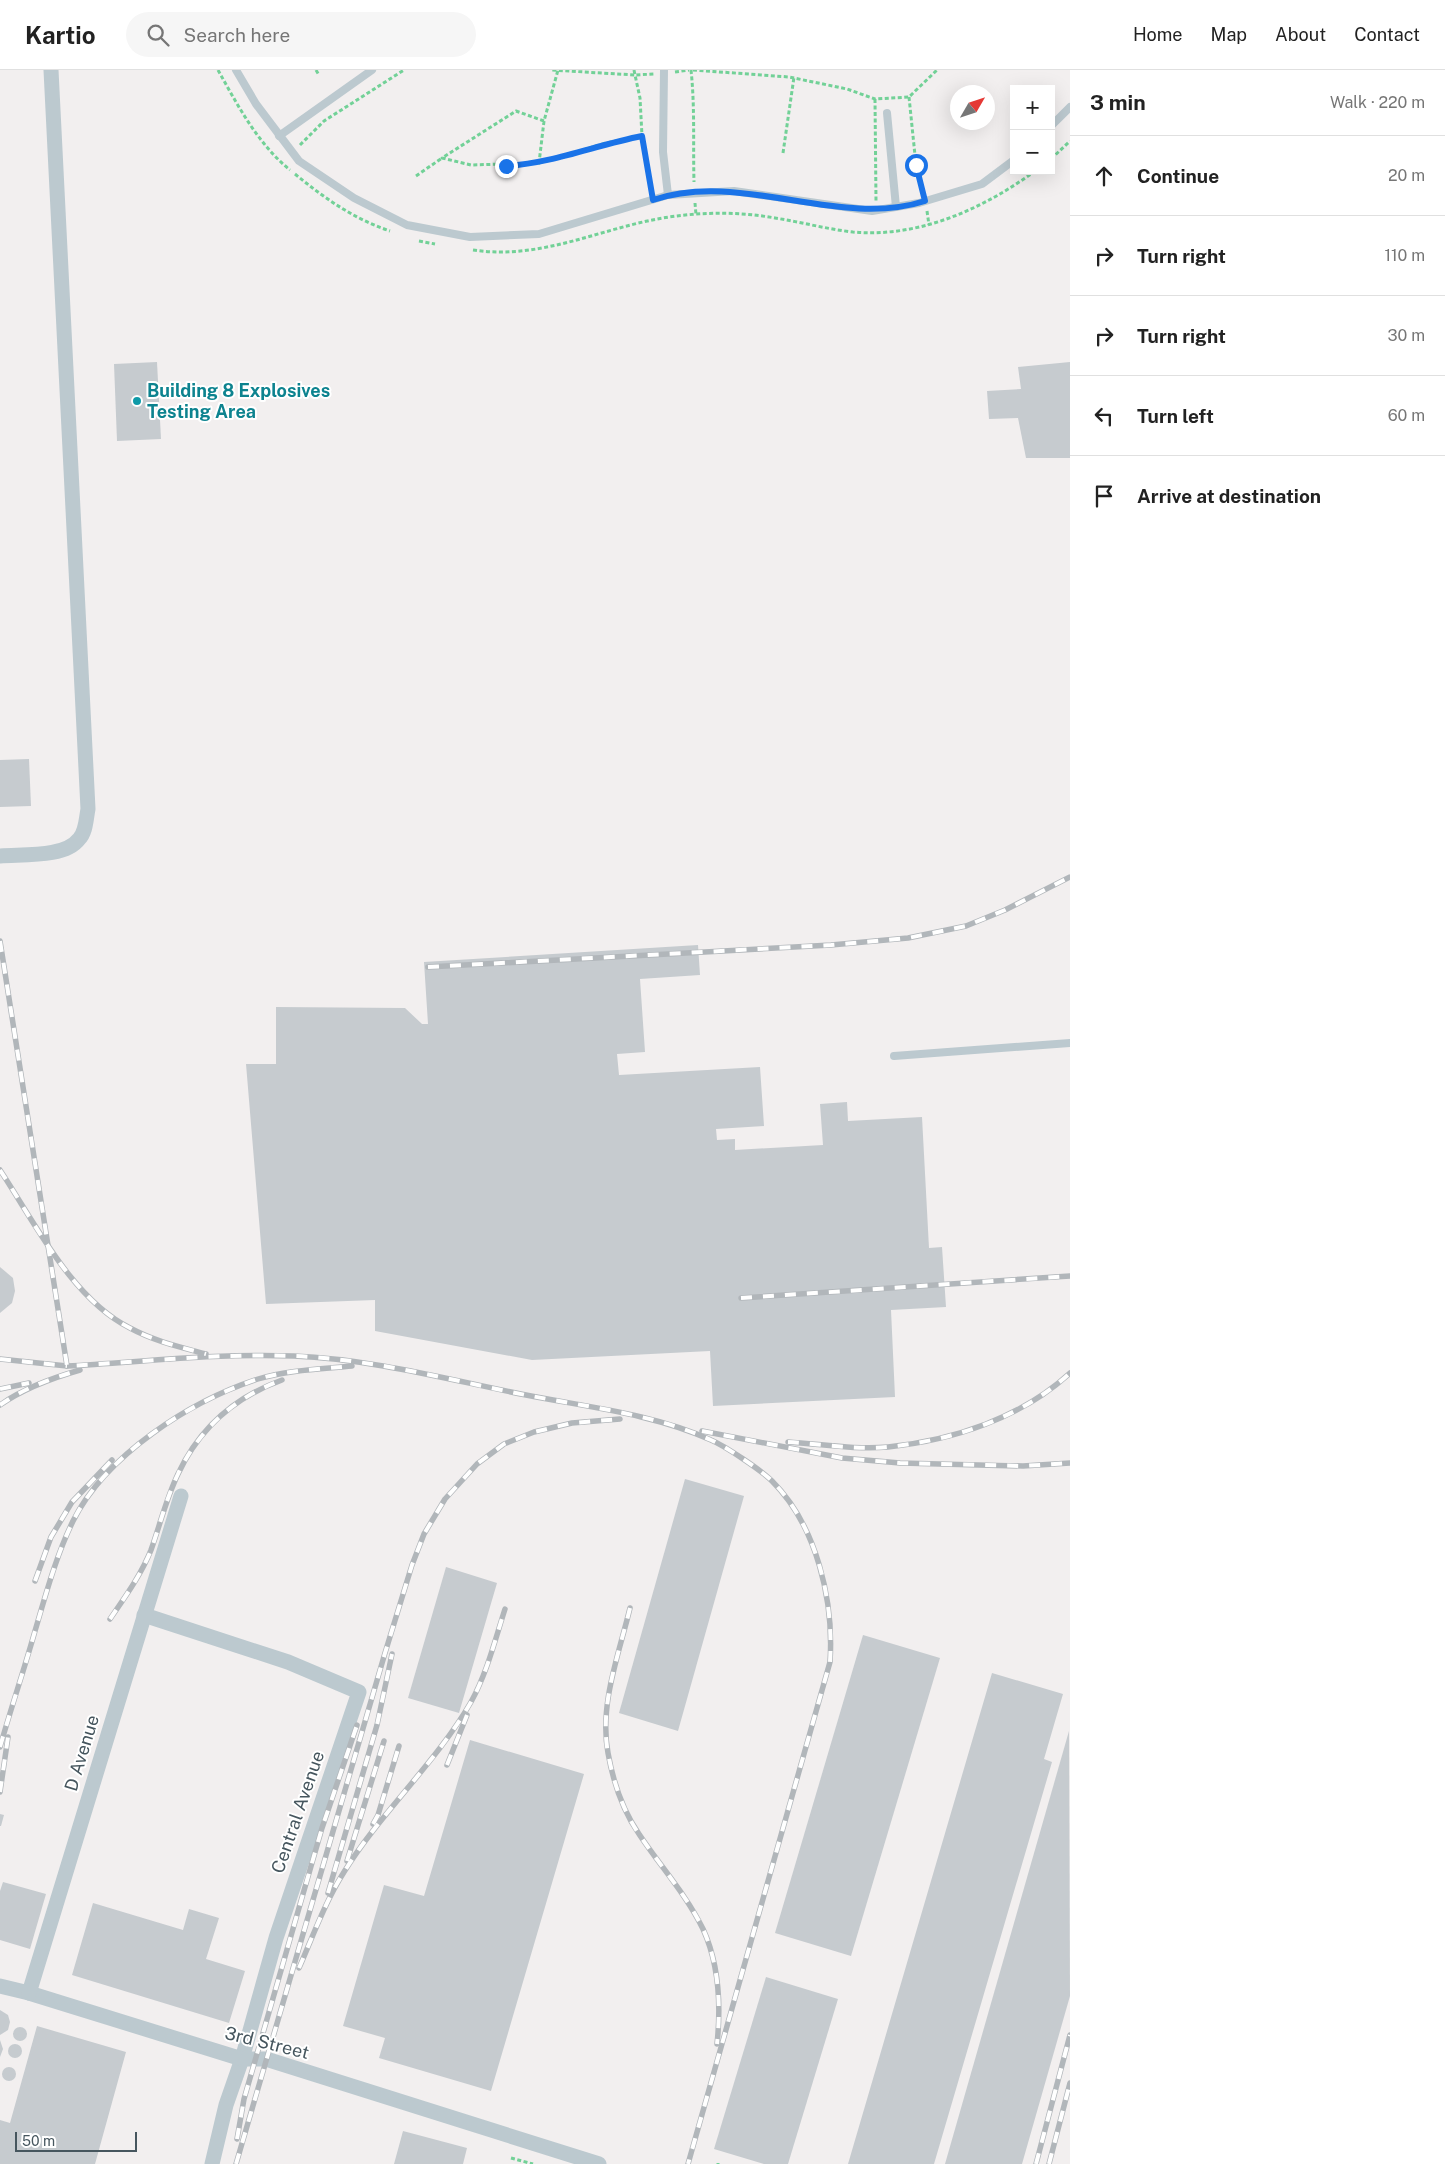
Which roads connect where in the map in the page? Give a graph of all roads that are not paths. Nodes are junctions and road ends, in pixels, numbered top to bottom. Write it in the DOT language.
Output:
graph roads {
  1 [pos="51,70"];
  2 [pos="236,70"];
  3 [pos="372,70"];
  4 [pos="664,70"];
  5 [pos="1070,107"];
  6 [pos="887,113"];
  7 [pos="1055,122"];
  8 [pos="279,136"];
  9 [pos="1010,163"];
  10 [pos="668,195"];
  11 [pos="896,207"];
  12 [pos="0,856"];
  13 [pos="1070,1043"];
  14 [pos="894,1056"];
  15 [pos="181,1496"];
  16 [pos="144,1615"];
  17 [pos="0,1986"];
  18 [pos="29,1993"];
  19 [pos="242,2059"];
  20 [pos="212,2164"];
  21 [pos="599,2164"];
  1 -- 12 [label="street"];
  2 -- 8 [label="lane"];
  3 -- 8 [label="lane"];
  4 -- 10 [label="lane"];
  5 -- 7 [label="lane"];
  6 -- 11 [label="lane"];
  8 -- 10 [label="lane"];
  9 -- 11 [label="lane"];
  10 -- 11 [label="lane"];
  13 -- 14 [label="lane"];
  15 -- 16 [label="street, D Avenue"];
  16 -- 18 [label="street, D Avenue"];
  16 -- 19 [label="street, Central Avenue"];
  17 -- 18 [label="street"];
  18 -- 19 [label="street, 3rd Street"];
  19 -- 20 [label="street, Central Avenue"];
  19 -- 21 [label="street, 3rd Street"];
}
